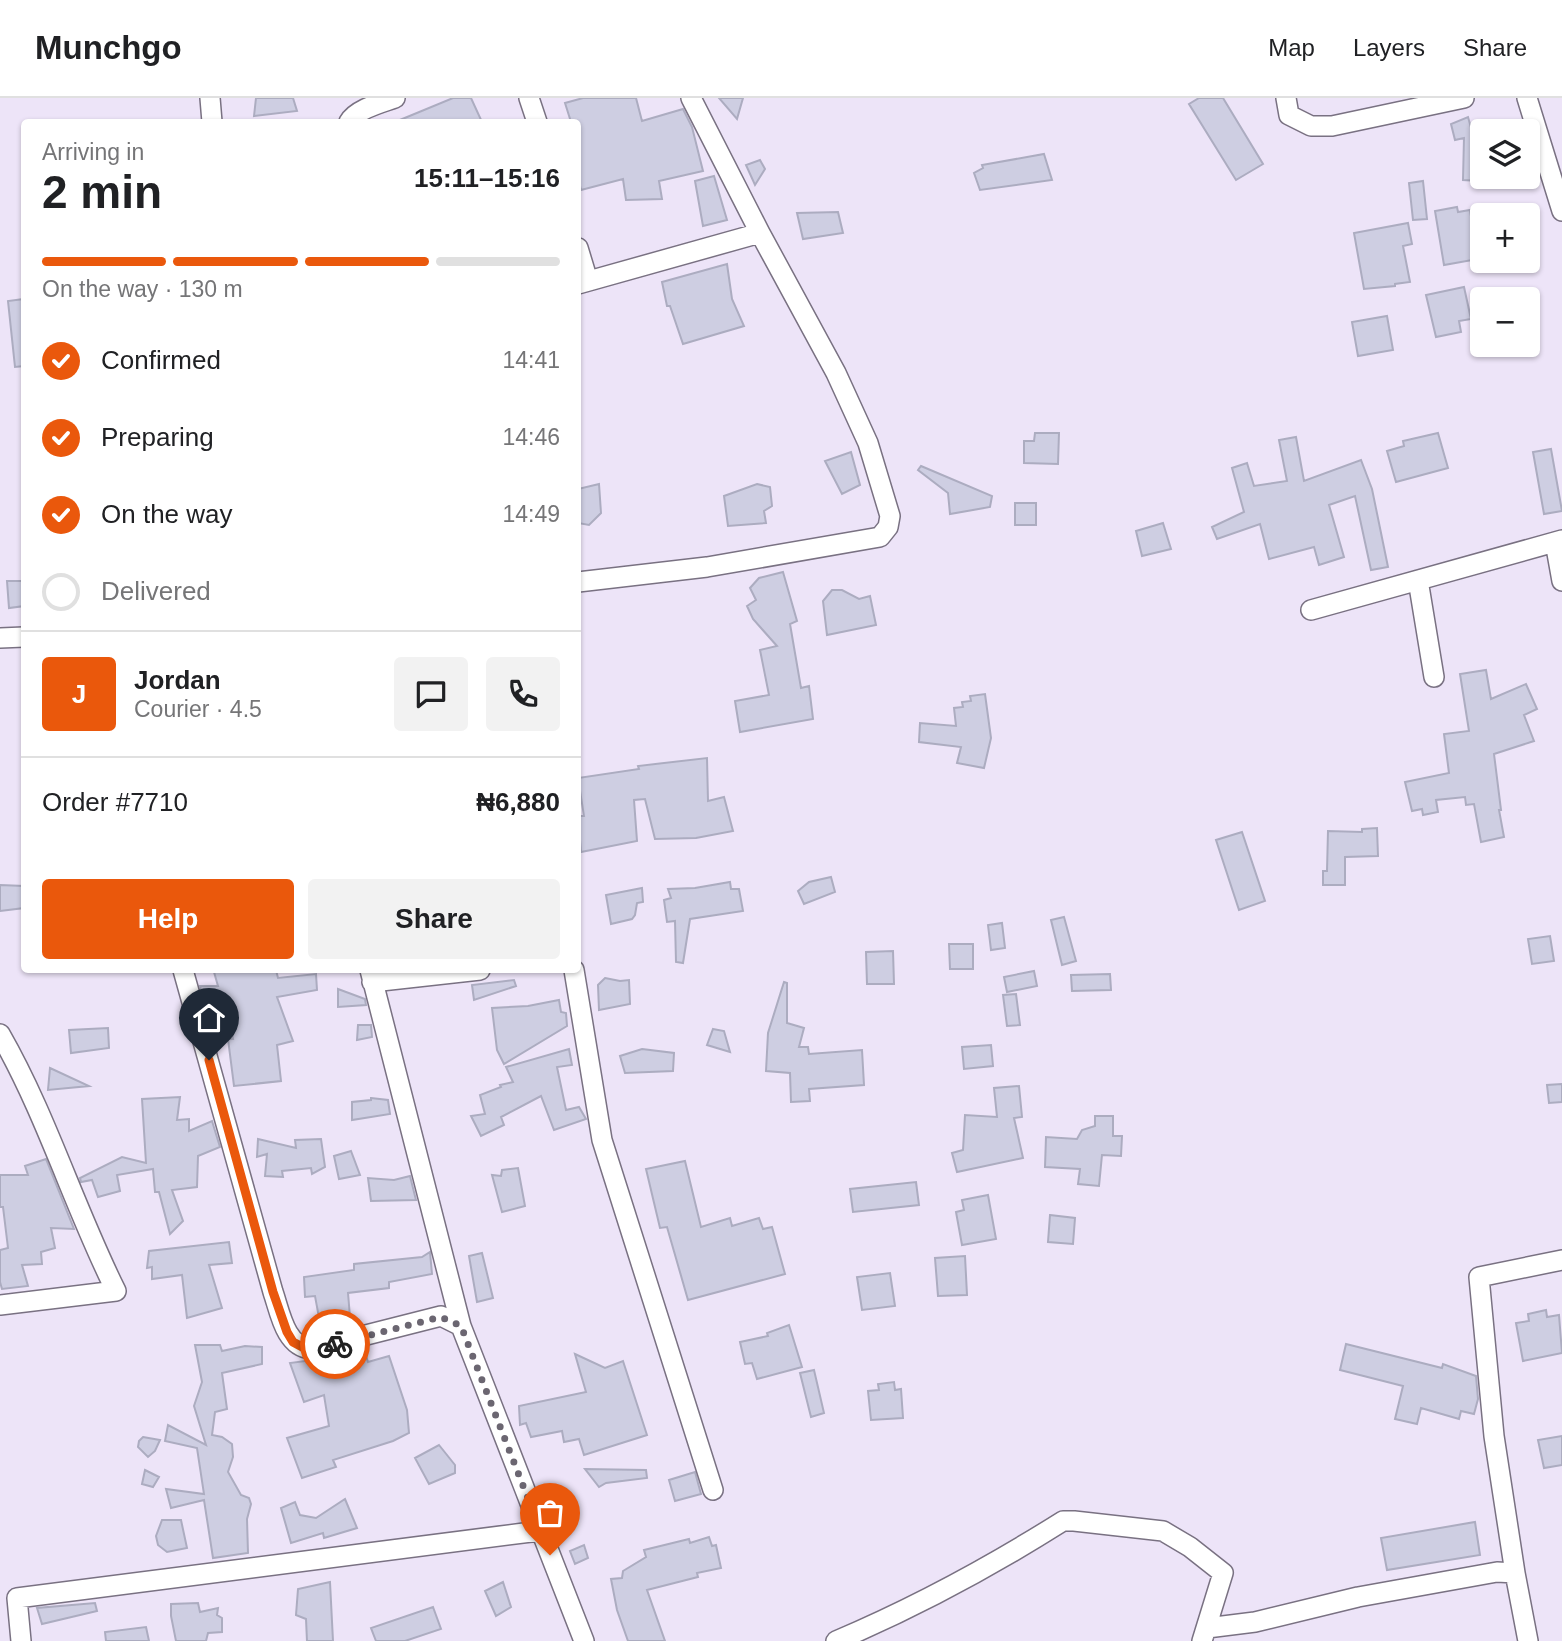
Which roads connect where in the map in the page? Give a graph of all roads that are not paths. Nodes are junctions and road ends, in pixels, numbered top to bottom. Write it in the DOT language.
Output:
graph roads {
  1 [pos="210,98"];
  2 [pos="395,98"];
  3 [pos="529,98"];
  4 [pos="691,98"];
  5 [pos="1286,98"];
  6 [pos="1464,98"];
  7 [pos="1527,98"];
  8 [pos="212,119"];
  9 [pos="350,119"];
  10 [pos="536,119"];
  11 [pos="1562,211"];
  12 [pos="760,233"];
  13 [pos="583,283"];
  14 [pos="1559,541"];
  15 [pos="1418,580"];
  16 [pos="1562,581"];
  17 [pos="581,582"];
  18 [pos="1311,610"];
  19 [pos="0,638"];
  20 [pos="21,638"];
  21 [pos="1434,677"];
  22 [pos="184,973"];
  23 [pos="426,973"];
  24 [pos="574,973"];
  25 [pos="371,976"];
  26 [pos="0,1034"];
  27 [pos="1562,1260"];
  28 [pos="0,1305"];
  29 [pos="461,1326"];
  30 [pos="713,1490"];
  31 [pos="539,1531"];
  32 [pos="1515,1573"];
  33 [pos="1204,1634"];
  34 [pos="21,1641"];
  35 [pos="584,1641"];
  36 [pos="836,1641"];
  37 [pos="1528,1641"];
  1 -- 8 [label="street"];
  2 -- 9 [label="street"];
  3 -- 10 [label="street"];
  4 -- 12 [label="street"];
  5 -- 6 [label="street"];
  7 -- 11 [label="street"];
  12 -- 13 [label="street"];
  12 -- 17 [label="street"];
  14 -- 15 [label="street"];
  14 -- 16 [label="street"];
  15 -- 18 [label="street"];
  15 -- 21 [label="street"];
  19 -- 20 [label="street"];
  22 -- 29 [label="street"];
  23 -- 25 [label="street"];
  24 -- 30 [label="street"];
  25 -- 29 [label="street"];
  26 -- 28 [label="street"];
  27 -- 32 [label="street"];
  29 -- 31 [label="street"];
  31 -- 34 [label="street"];
  31 -- 35 [label="street"];
  32 -- 33 [label="street"];
  32 -- 37 [label="street"];
  33 -- 36 [label="street"];
}
